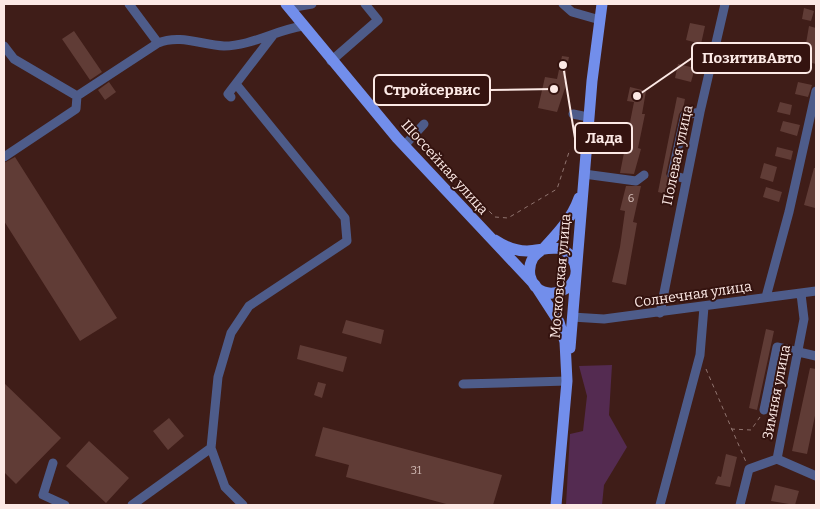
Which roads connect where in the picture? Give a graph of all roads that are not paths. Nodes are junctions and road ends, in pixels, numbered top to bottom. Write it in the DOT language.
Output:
graph roads {
  1 [pos="130,4"];
  2 [pos="312,4"];
  3 [pos="365,4"];
  4 [pos="563,4"];
  5 [pos="602,4"];
  6 [pos="725,4"];
  7 [pos="288,6"];
  8 [pos="600,20"];
  9 [pos="302,26"];
  10 [pos="274,34"];
  11 [pos="158,43"];
  12 [pos="4,46"];
  13 [pos="331,61"];
  14 [pos="236,84"];
  15 [pos="816,91"];
  16 [pos="77,96"];
  17 [pos="231,97"];
  18 [pos="700,112"];
  19 [pos="573,114"];
  20 [pos="588,117"];
  21 [pos="424,124"];
  22 [pos="404,146"];
  23 [pos="4,157"];
  24 [pos="584,174"];
  25 [pos="644,174"];
  26 [pos="686,179"];
  27 [pos="487,235"];
  28 [pos="543,250"];
  29 [pos="576,273"];
  30 [pos="534,285"];
  31 [pos="816,291"];
  32 [pos="801,294"];
  33 [pos="766,297"];
  34 [pos="704,307"];
  35 [pos="660,313"];
  36 [pos="572,317"];
  37 [pos="797,352"];
  38 [pos="816,356"];
  39 [pos="567,381"];
  40 [pos="463,384"];
  41 [pos="764,410"];
  42 [pos="211,448"];
  43 [pos="777,459"];
  44 [pos="53,463"];
  45 [pos="816,476"];
  46 [pos="65,505"];
  47 [pos="132,505"];
  48 [pos="244,505"];
  49 [pos="556,505"];
  50 [pos="660,505"];
  51 [pos="740,505"];
  1 -- 11 [label="street"];
  2 -- 7 [label="street"];
  3 -- 13 [label="street"];
  4 -- 8 [label="street"];
  5 -- 8 [label="main road, Московская улица"];
  6 -- 18 [label="street, Полевая улица"];
  7 -- 9 [label="main road, Шоссейная улица"];
  8 -- 20 [label="main road, Московская улица"];
  9 -- 10 [label="street"];
  9 -- 13 [label="main road, Шоссейная улица"];
  10 -- 11 [label="street"];
  10 -- 14 [label="street"];
  11 -- 16 [label="street"];
  12 -- 16 [label="street"];
  13 -- 22 [label="main road, Шоссейная улица"];
  14 -- 17 [label="street"];
  14 -- 42 [label="street"];
  15 -- 33 [label="street"];
  16 -- 23 [label="street"];
  18 -- 26 [label="street, Полевая улица"];
  18 -- 26 [label="street"];
  19 -- 20 [label="street"];
  20 -- 24 [label="main road, Московская улица"];
  21 -- 22 [label="street"];
  22 -- 27 [label="main road, Шоссейная улица"];
  24 -- 25 [label="street"];
  24 -- 28 [label="main road, Московская улица"];
  24 -- 29 [label="main road, Московская улица"];
  26 -- 35 [label="street, Полевая улица"];
  27 -- 28 [label="main road, Шоссейная улица"];
  27 -- 30 [label="main road, Шоссейная улица"];
  28 -- 29 [label="main road"];
  28 -- 30 [label="main road, Московская улица"];
  29 -- 30 [label="main road"];
  29 -- 36 [label="main road, Московская улица"];
  30 -- 39 [label="main road, Шоссейная улица"];
  31 -- 32 [label="street, Солнечная улица"];
  32 -- 33 [label="street, Солнечная улица"];
  32 -- 37 [label="street, Зимняя улица"];
  33 -- 34 [label="street, Солнечная улица"];
  34 -- 35 [label="street, Солнечная улица"];
  34 -- 50 [label="street"];
  35 -- 36 [label="street, Солнечная улица"];
  36 -- 39 [label="main road, Московская улица"];
  37 -- 38 [label="street"];
  37 -- 41 [label="street"];
  37 -- 43 [label="street, Зимняя улица"];
  39 -- 40 [label="street"];
  39 -- 49 [label="main road, Шоссейная улица"];
  42 -- 47 [label="street"];
  42 -- 48 [label="street"];
  43 -- 45 [label="street"];
  43 -- 51 [label="street, Зимняя улица"];
  44 -- 46 [label="street"];
}
